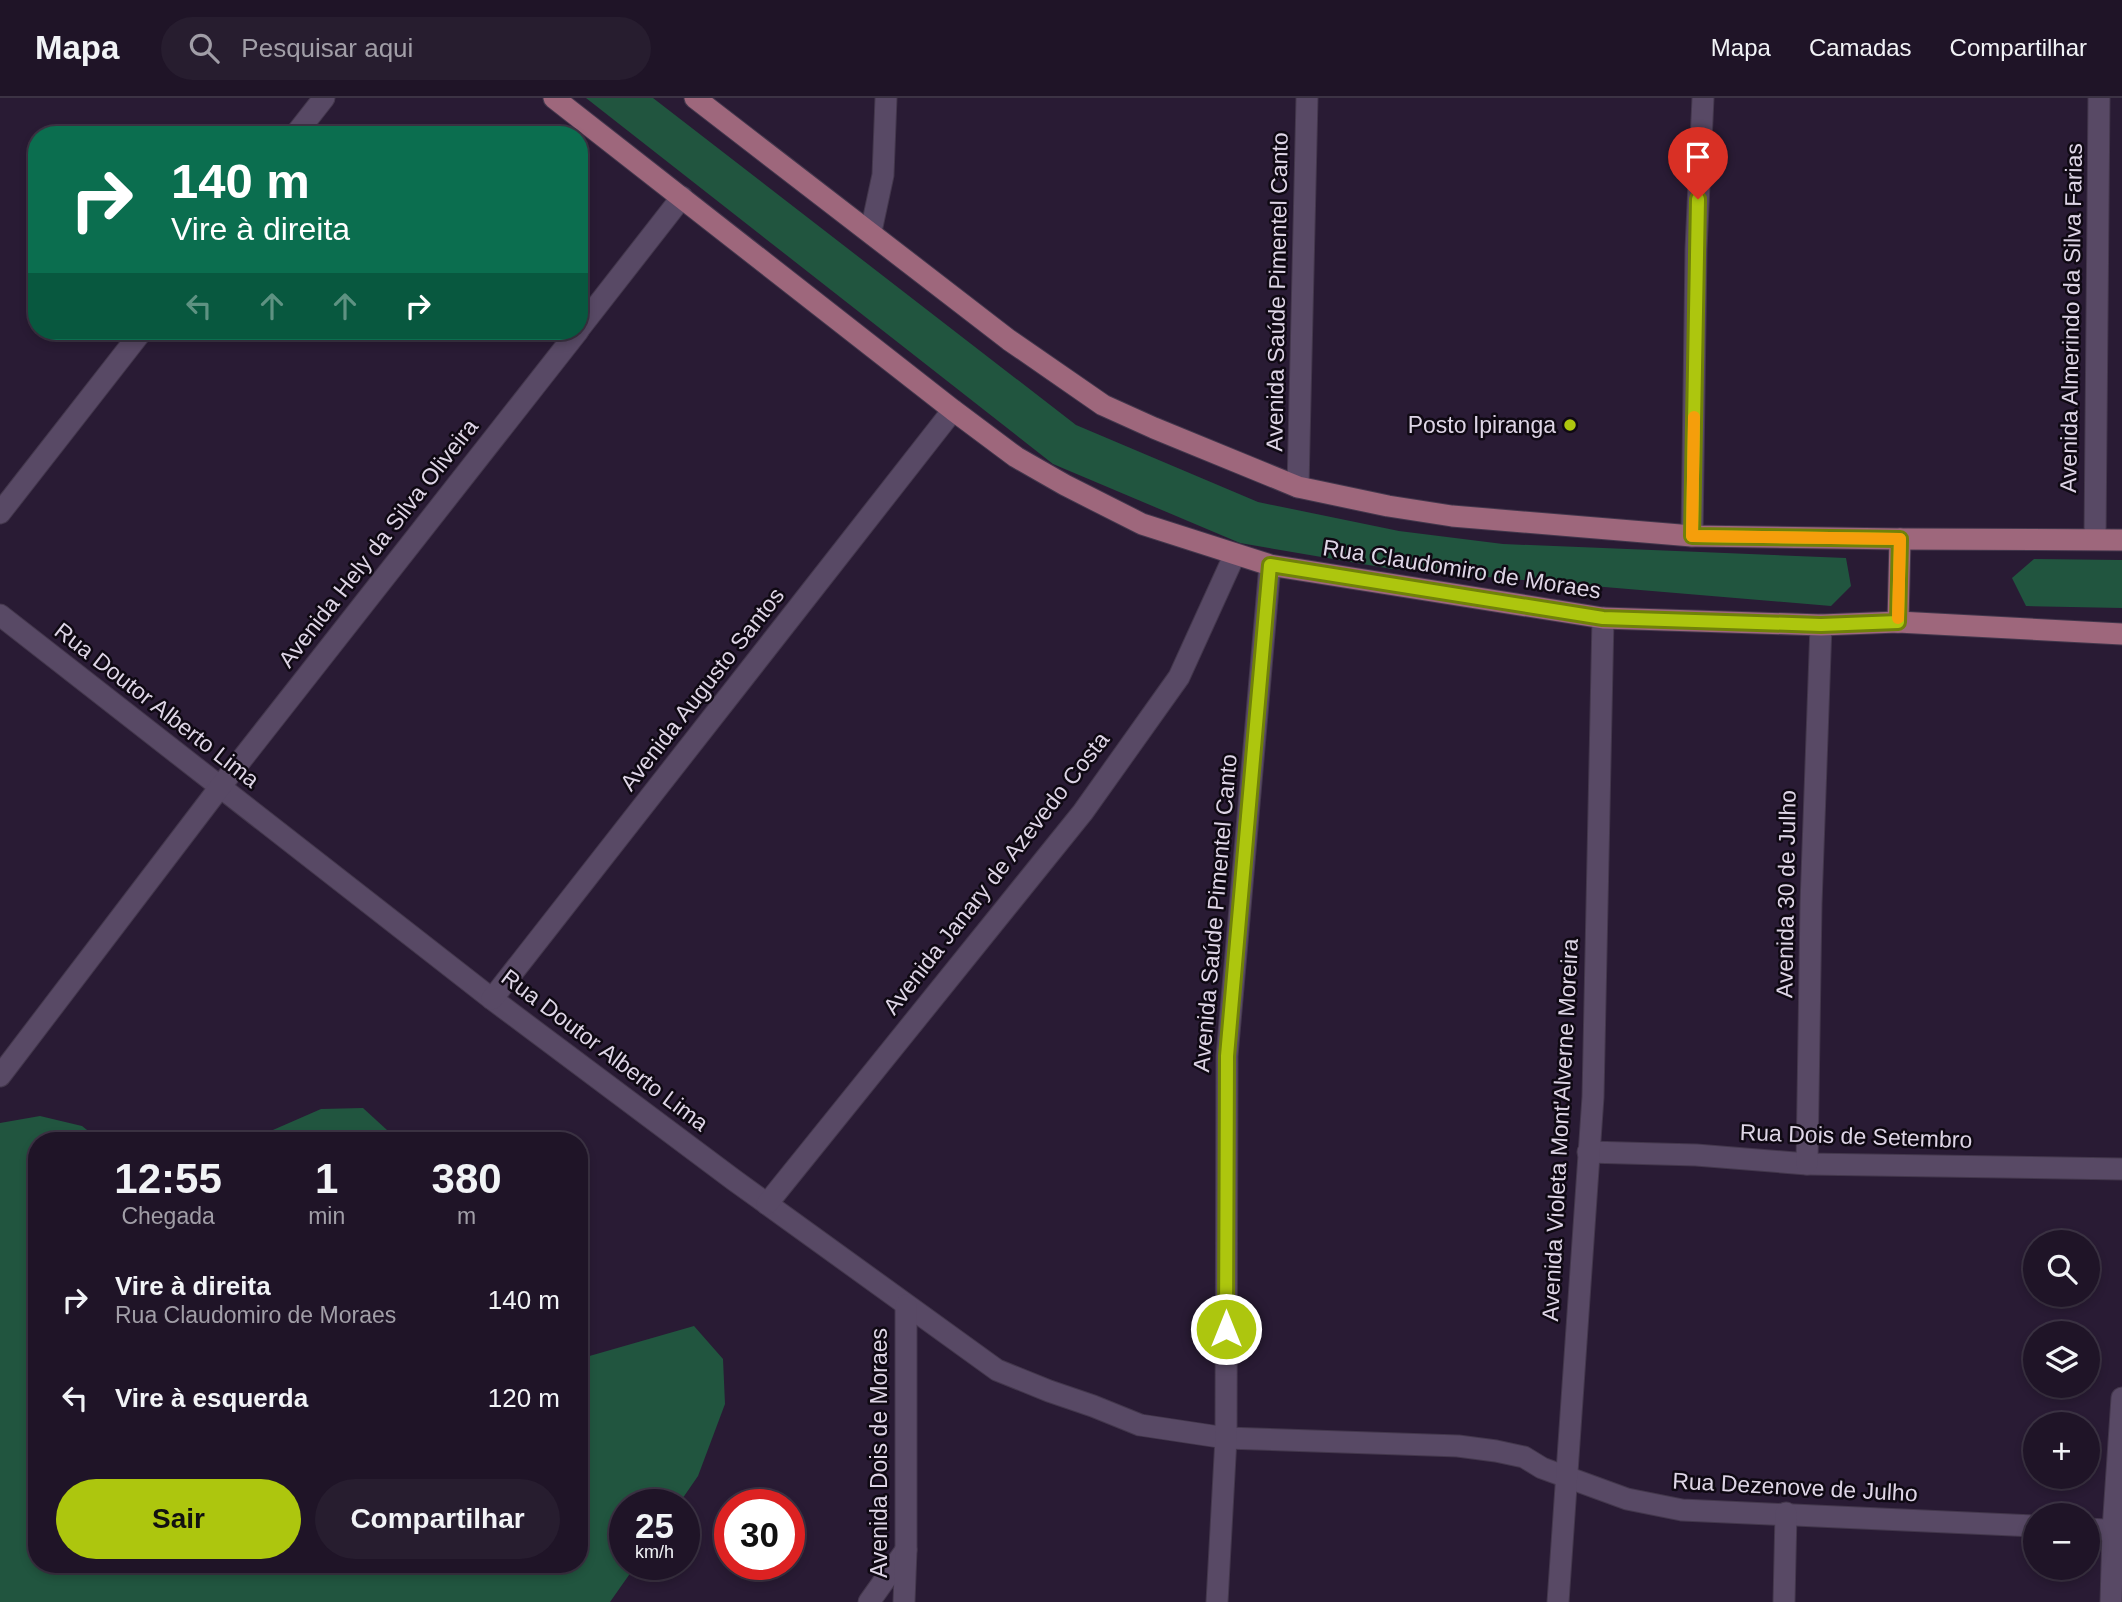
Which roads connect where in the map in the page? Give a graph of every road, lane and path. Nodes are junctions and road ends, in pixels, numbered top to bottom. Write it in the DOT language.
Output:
graph roads {
  1 [pos="324,98"];
  2 [pos="554,98"];
  3 [pos="695,98"];
  4 [pos="886,98"];
  5 [pos="1307,98"];
  6 [pos="1703,98"];
  7 [pos="2099,98"];
  8 [pos="302,126"];
  9 [pos="682,197"];
  10 [pos="871,232"];
  11 [pos="588,317"];
  12 [pos="135,340"];
  13 [pos="570,340"];
  14 [pos="953,411"];
  15 [pos="1298,487"];
  16 [pos="0,513"];
  17 [pos="1692,536"];
  18 [pos="1900,539"];
  19 [pos="2095,539"];
  20 [pos="2122,540"];
  21 [pos="1235,554"];
  22 [pos="1270,565"];
  23 [pos="0,615"];
  24 [pos="1603,618"];
  25 [pos="1898,622"];
  26 [pos="1821,625"];
  27 [pos="2122,634"];
  28 [pos="220,788"];
  29 [pos="492,999"];
  30 [pos="0,1076"];
  31 [pos="1588,1152"];
  32 [pos="1807,1164"];
  33 [pos="2122,1169"];
  34 [pos="767,1204"];
  35 [pos="906,1305"];
  36 [pos="2122,1398"];
  37 [pos="1226,1438"];
  38 [pos="1566,1478"];
  39 [pos="1786,1513"];
  40 [pos="2023,1525"];
  41 [pos="2117,1530"];
  42 [pos="906,1550"];
  43 [pos="869,1602"];
  44 [pos="904,1602"];
  45 [pos="1217,1602"];
  46 [pos="1559,1602"];
  47 [pos="1784,1602"];
  48 [pos="2110,1602"];
  1 -- 8 [label="street"];
  2 -- 9 [label="main road, Rua Claudomiro de Moraes"];
  3 -- 10 [label="main road"];
  4 -- 10 [label="street"];
  5 -- 15 [label="street, Avenida Saúde Pimentel Canto"];
  6 -- 17 [label="street"];
  7 -- 19 [label="street, Avenida Almerindo da Silva Farias"];
  9 -- 11 [label="street, Avenida Hely da Silva Oliveira"];
  9 -- 14 [label="main road, Rua Claudomiro de Moraes"];
  10 -- 15 [label="main road"];
  12 -- 16 [label="street"];
  13 -- 28 [label="street, Avenida Hely da Silva Oliveira"];
  14 -- 21 [label="main road, Rua Claudomiro de Moraes"];
  14 -- 29 [label="street, Avenida Augusto Santos"];
  15 -- 17 [label="main road"];
  17 -- 18 [label="main road"];
  18 -- 19 [label="main road"];
  18 -- 25 [label="main road"];
  19 -- 20 [label="main road"];
  21 -- 22 [label="main road, Rua Claudomiro de Moraes"];
  21 -- 34 [label="street, Avenida Janary de Azevedo Costa"];
  22 -- 24 [label="main road, Rua Claudomiro de Moraes"];
  22 -- 37 [label="street, Avenida Saúde Pimentel Canto"];
  23 -- 28 [label="street, Rua Doutor Alberto Lima"];
  24 -- 26 [label="main road, Rua Claudomiro de Moraes"];
  24 -- 31 [label="street, Avenida Violeta Mont'Alverne Moreira"];
  25 -- 26 [label="main road, Rua Claudomiro de Moraes"];
  25 -- 27 [label="main road, Rua Claudomiro de Moraes"];
  26 -- 32 [label="street, Avenida 30 de Julho"];
  28 -- 29 [label="street, Rua Doutor Alberto Lima"];
  28 -- 30 [label="street, Avenida Hely da Silva Oliveira"];
  29 -- 34 [label="street, Rua Doutor Alberto Lima"];
  31 -- 32 [label="street, Rua Dois de Setembro"];
  31 -- 38 [label="street, Avenida Violeta Mont'Alverne Moreira"];
  32 -- 33 [label="street, Rua Dois de Setembro"];
  34 -- 35 [label="street, Rua Doutor Alberto Lima"];
  35 -- 37 [label="street, Rua Doutor Alberto Lima"];
  35 -- 42 [label="street, Avenida Dois de Moraes"];
  36 -- 41 [label="street"];
  37 -- 38 [label="street, Rua Dezenove de Julho"];
  37 -- 45 [label="street, Avenida Saúde Pimentel Canto"];
  38 -- 39 [label="street, Rua Dezenove de Julho"];
  38 -- 46 [label="street, Avenida Violeta Mont'Alverne Moreira"];
  39 -- 40 [label="street, Rua Dezenove de Julho"];
  39 -- 47 [label="street"];
  41 -- 48 [label="street"];
  42 -- 43 [label="street"];
  42 -- 44 [label="street, Avenida Dois de Moraes"];
}
